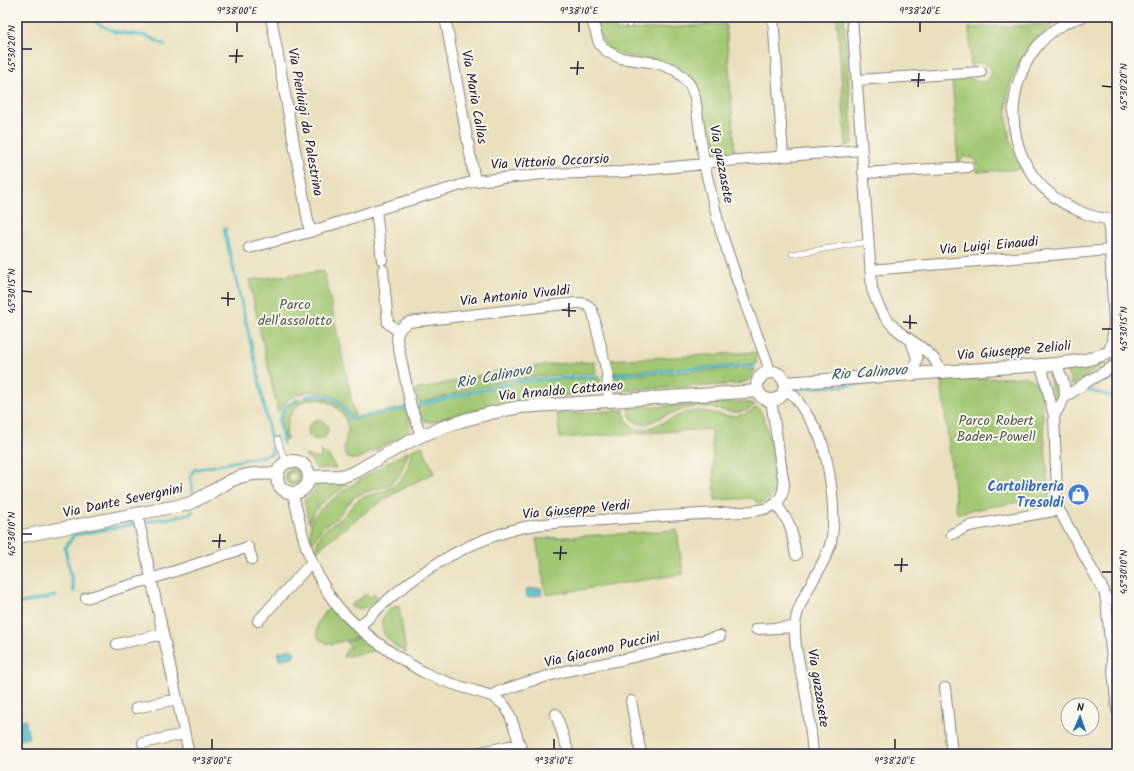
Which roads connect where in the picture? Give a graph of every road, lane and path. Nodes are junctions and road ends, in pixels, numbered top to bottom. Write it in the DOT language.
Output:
graph roads {
  1 [pos="271,17"];
  2 [pos="446,17"];
  3 [pos="590,17"];
  4 [pos="628,17"];
  5 [pos="772,17"];
  6 [pos="852,17"];
  7 [pos="1082,17"];
  8 [pos="1062,21"];
  9 [pos="629,25"];
  10 [pos="981,72"];
  11 [pos="856,80"];
  12 [pos="1117,84"];
  13 [pos="1117,138"];
  14 [pos="861,150"];
  15 [pos="783,156"];
  16 [pos="704,163"];
  17 [pos="968,167"];
  18 [pos="863,173"];
  19 [pos="476,181"];
  20 [pos="376,210"];
  21 [pos="1115,219"];
  22 [pos="310,232"];
  23 [pos="868,242"];
  24 [pos="249,248"];
  25 [pos="1110,250"];
  26 [pos="792,254"];
  27 [pos="382,260"];
  28 [pos="383,270"];
  29 [pos="870,270"];
  30 [pos="398,331"];
  31 [pos="911,341"];
  32 [pos="1113,351"];
  33 [pos="1056,364"];
  34 [pos="1117,364"];
  35 [pos="1041,365"];
  36 [pos="768,372"];
  37 [pos="942,372"];
  38 [pos="913,374"];
  39 [pos="785,387"];
  40 [pos="758,391"];
  41 [pos="1065,397"];
  42 [pos="609,400"];
  43 [pos="771,400"];
  44 [pos="1054,416"];
  45 [pos="421,436"];
  46 [pos="278,439"];
  47 [pos="286,462"];
  48 [pos="277,474"];
  49 [pos="309,477"];
  50 [pos="294,493"];
  51 [pos="776,503"];
  52 [pos="1059,510"];
  53 [pos="139,520"];
  54 [pos="952,534"];
  55 [pos="17,537"];
  56 [pos="796,555"];
  57 [pos="252,559"];
  58 [pos="312,562"];
  59 [pos="151,579"];
  60 [pos="86,598"];
  61 [pos="1117,599"];
  62 [pos="1106,600"];
  63 [pos="258,621"];
  64 [pos="359,627"];
  65 [pos="795,627"];
  66 [pos="756,629"];
  67 [pos="163,634"];
  68 [pos="720,636"];
  69 [pos="117,644"];
  70 [pos="945,688"];
  71 [pos="492,696"];
  72 [pos="177,699"];
  73 [pos="631,701"];
  74 [pos="136,708"];
  75 [pos="1117,710"];
  76 [pos="556,714"];
  77 [pos="184,734"];
  78 [pos="143,743"];
  79 [pos="519,744"];
  80 [pos="189,754"];
  81 [pos="471,754"];
  82 [pos="523,754"];
  83 [pos="569,754"];
  84 [pos="641,754"];
  85 [pos="813,754"];
  86 [pos="952,754"];
  1 -- 22 [label="street, Via Pierluigi da Palestrina"];
  2 -- 19 [label="street, Via Maria Callas"];
  3 -- 16 [label="street, Via guzzasete"];
  4 -- 9 [label="lane"];
  5 -- 15 [label="street"];
  6 -- 11 [label="street"];
  7 -- 8 [label="street"];
  8 -- 21 [label="street"];
  10 -- 11 [label="street"];
  11 -- 14 [label="street"];
  12 -- 13 [label="lane"];
  14 -- 15 [label="street, Via Vittorio Occorsio"];
  14 -- 18 [label="street"];
  15 -- 16 [label="street, Via Vittorio Occorsio"];
  16 -- 19 [label="street, Via Vittorio Occorsio"];
  16 -- 36 [label="street, Via guzzasete"];
  17 -- 18 [label="street"];
  18 -- 23 [label="street"];
  19 -- 20 [label="street, Via Vittorio Occorsio"];
  20 -- 22 [label="street, Via Vittorio Occorsio"];
  20 -- 27 [label="street"];
  21 -- 25 [label="street"];
  22 -- 24 [label="street, Via Vittorio Occorsio"];
  23 -- 26 [label="lane"];
  23 -- 29 [label="street"];
  25 -- 29 [label="street, Via Luigi Einaudi"];
  25 -- 32 [label="street"];
  28 -- 30 [label="street"];
  29 -- 31 [label="street"];
  30 -- 42 [label="street, Via Antonio Vivaldi"];
  30 -- 45 [label="street"];
  31 -- 37 [label="street"];
  31 -- 38 [label="street"];
  32 -- 33 [label="street, Via Giuseppe Zelioli"];
  33 -- 35 [label="street, Via Giuseppe Zelioli"];
  33 -- 41 [label="street"];
  34 -- 41 [label="street"];
  35 -- 37 [label="street, Via Giuseppe Zelioli"];
  35 -- 44 [label="street"];
  36 -- 39 [label="street"];
  36 -- 40 [label="street"];
  37 -- 38 [label="street, Via Giuseppe Zelioli"];
  38 -- 39 [label="street, Via Giuseppe Zelioli"];
  39 -- 43 [label="street"];
  39 -- 65 [label="street, Via guzzasete"];
  40 -- 42 [label="street, Via Arnaldo Cattaneo"];
  40 -- 43 [label="street"];
  41 -- 44 [label="street"];
  42 -- 45 [label="street, Via Arnaldo Cattaneo"];
  43 -- 51 [label="street"];
  44 -- 52 [label="street"];
  45 -- 49 [label="street, Via Arnaldo Cattaneo"];
  46 -- 47 [label="lane"];
  47 -- 48 [label="street"];
  47 -- 49 [label="street"];
  48 -- 50 [label="street"];
  48 -- 53 [label="street, Via Dante Severgnini"];
  49 -- 50 [label="street"];
  50 -- 58 [label="street"];
  51 -- 56 [label="street"];
  51 -- 64 [label="street, Via Giuseppe Verdi"];
  52 -- 54 [label="street"];
  52 -- 62 [label="street"];
  53 -- 55 [label="street, Via Dante Severgnini"];
  53 -- 59 [label="street"];
  57 -- 59 [label="street"];
  58 -- 63 [label="street"];
  58 -- 64 [label="street"];
  59 -- 60 [label="street"];
  59 -- 67 [label="street"];
  61 -- 62 [label="street"];
  62 -- 75 [label="street"];
  64 -- 71 [label="street"];
  65 -- 66 [label="street"];
  65 -- 85 [label="street, Via guzzasete"];
  67 -- 69 [label="street"];
  67 -- 72 [label="street"];
  68 -- 71 [label="street, Via Giacomo Puccini"];
  70 -- 86 [label="street"];
  71 -- 79 [label="street"];
  72 -- 74 [label="street"];
  72 -- 77 [label="street"];
  73 -- 84 [label="street"];
  76 -- 83 [label="street"];
  77 -- 78 [label="street"];
  77 -- 80 [label="street"];
  79 -- 81 [label="street"];
  79 -- 82 [label="street"];
}
